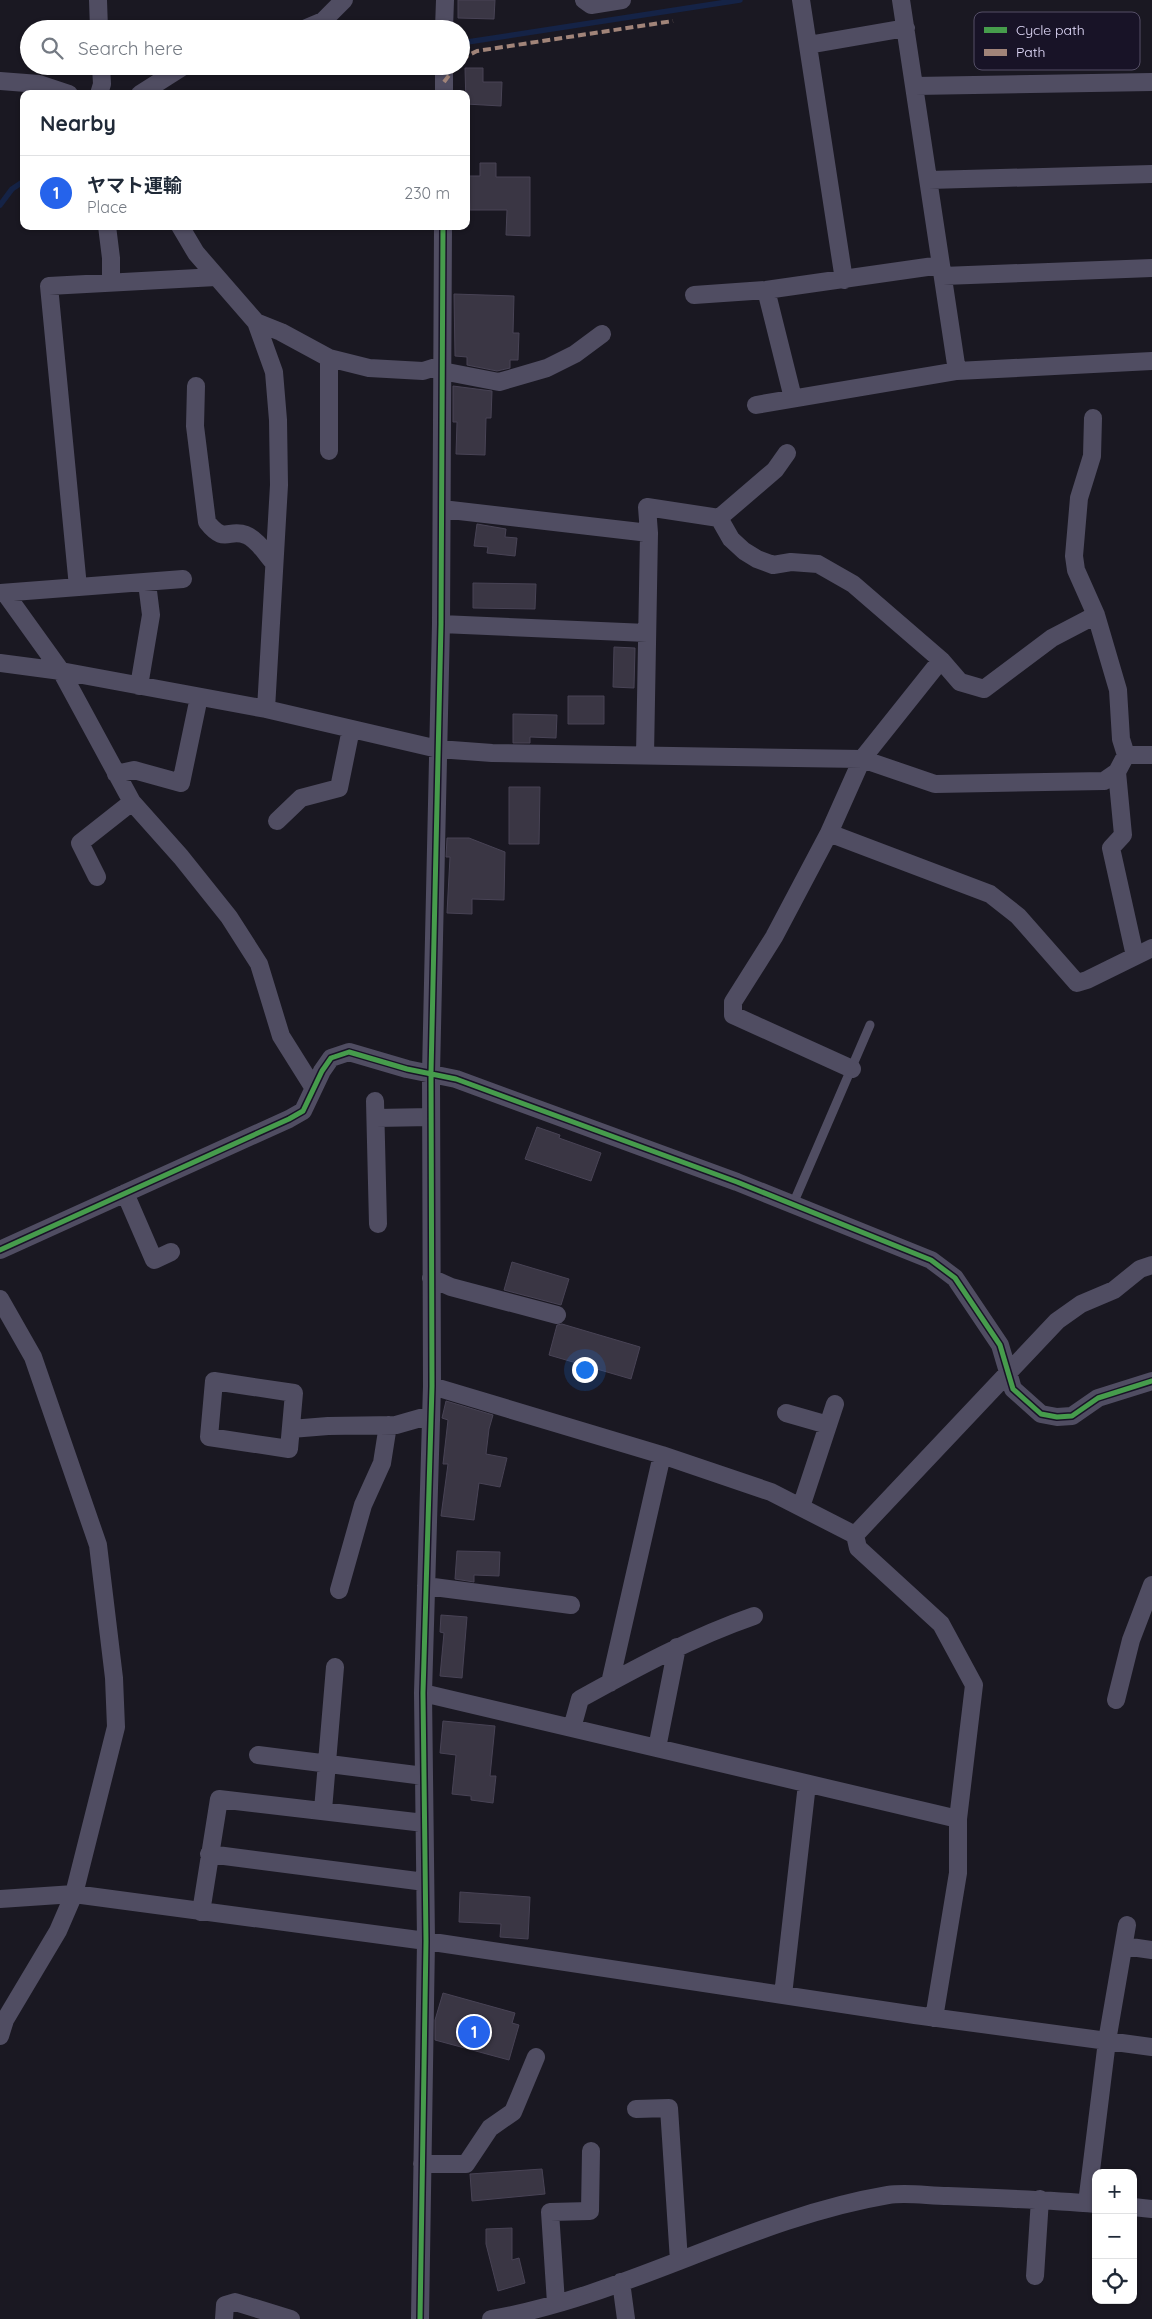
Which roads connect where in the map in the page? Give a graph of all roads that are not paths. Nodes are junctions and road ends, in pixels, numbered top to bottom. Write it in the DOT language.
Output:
graph roads {
  1 [pos="98,0"];
  2 [pos="344,0"];
  3 [pos="445,0"];
  4 [pos="584,0"];
  5 [pos="622,0"];
  6 [pos="801,0"];
  7 [pos="901,0"];
  8 [pos="99,20"];
  9 [pos="324,20"];
  10 [pos="444,20"];
  11 [pos="906,28"];
  12 [pos="808,45"];
  13 [pos="102,75"];
  14 [pos="170,75"];
  15 [pos="444,75"];
  16 [pos="0,81"];
  17 [pos="1152,82"];
  18 [pos="915,86"];
  19 [pos="58,90"];
  20 [pos="100,90"];
  21 [pos="146,90"];
  22 [pos="444,90"];
  23 [pos="1152,174"];
  24 [pos="929,180"];
  25 [pos="108,230"];
  26 [pos="182,230"];
  27 [pos="443,230"];
  28 [pos="1152,268"];
  29 [pos="942,270"];
  30 [pos="216,277"];
  31 [pos="844,280"];
  32 [pos="111,283"];
  33 [pos="766,290"];
  34 [pos="694,295"];
  35 [pos="256,322"];
  36 [pos="602,334"];
  37 [pos="329,358"];
  38 [pos="1152,361"];
  39 [pos="442,368"];
  40 [pos="957,371"];
  41 [pos="196,386"];
  42 [pos="793,398"];
  43 [pos="756,405"];
  44 [pos="1093,418"];
  45 [pos="329,451"];
  46 [pos="787,453"];
  47 [pos="442,509"];
  48 [pos="719,518"];
  49 [pos="648,532"];
  50 [pos="274,563"];
  51 [pos="183,579"];
  52 [pos="146,583"];
  53 [pos="78,586"];
  54 [pos="2,593"];
  55 [pos="1096,614"];
  56 [pos="441,624"];
  57 [pos="647,633"];
  58 [pos="941,660"];
  59 [pos="0,663"];
  60 [pos="61,672"];
  61 [pos="139,686"];
  62 [pos="199,697"];
  63 [pos="266,709"];
  64 [pos="351,729"];
  65 [pos="438,749"];
  66 [pos="645,755"];
  67 [pos="1126,755"];
  68 [pos="1152,755"];
  69 [pos="862,759"];
  70 [pos="1117,772"];
  71 [pos="116,774"];
  72 [pos="132,802"];
  73 [pos="277,820"];
  74 [pos="829,833"];
  75 [pos="97,876"];
  76 [pos="1152,948"];
  77 [pos="1135,956"];
  78 [pos="870,1025"];
  79 [pos="852,1069"];
  80 [pos="431,1073"];
  81 [pos="314,1087"];
  82 [pos="431,1117"];
  83 [pos="125,1194"];
  84 [pos="793,1204"];
  85 [pos="378,1224"];
  86 [pos="0,1250"];
  87 [pos="171,1252"];
  88 [pos="1152,1265"];
  89 [pos="431,1278"];
  90 [pos="0,1299"];
  91 [pos="557,1315"];
  92 [pos="1008,1372"];
  93 [pos="1152,1381"];
  94 [pos="432,1386"];
  95 [pos="835,1404"];
  96 [pos="786,1412"];
  97 [pos="431,1415"];
  98 [pos="388,1425"];
  99 [pos="828,1425"];
  100 [pos="291,1429"];
  101 [pos="662,1454"];
  102 [pos="801,1507"];
  103 [pos="855,1535"];
  104 [pos="1152,1585"];
  105 [pos="426,1586"];
  106 [pos="339,1590"];
  107 [pos="571,1605"];
  108 [pos="754,1616"];
  109 [pos="678,1648"];
  110 [pos="335,1667"];
  111 [pos="610,1683"];
  112 [pos="423,1693"];
  113 [pos="1116,1700"];
  114 [pos="572,1728"];
  115 [pos="657,1748"];
  116 [pos="258,1755"];
  117 [pos="327,1764"];
  118 [pos="424,1776"];
  119 [pos="807,1784"];
  120 [pos="323,1810"];
  121 [pos="958,1819"];
  122 [pos="424,1823"];
  123 [pos="210,1854"];
  124 [pos="425,1882"];
  125 [pos="74,1894"];
  126 [pos="0,1899"];
  127 [pos="201,1912"];
  128 [pos="1127,1925"];
  129 [pos="426,1941"];
  130 [pos="1124,1946"];
  131 [pos="1152,1950"];
  132 [pos="783,1995"];
  133 [pos="934,2018"];
  134 [pos="0,2036"];
  135 [pos="1106,2041"];
  136 [pos="1152,2047"];
  137 [pos="536,2057"];
  138 [pos="636,2109"];
  139 [pos="591,2151"];
  140 [pos="422,2164"];
  141 [pos="1040,2199"];
  142 [pos="1091,2204"];
  143 [pos="1137,2207"];
  144 [pos="1152,2209"];
  145 [pos="678,2261"];
  146 [pos="1035,2276"];
  147 [pos="621,2282"];
  148 [pos="556,2303"];
  149 [pos="224,2319"];
  150 [pos="291,2319"];
  151 [pos="420,2319"];
  152 [pos="491,2319"];
  153 [pos="626,2319"];
  1 -- 8 [label="street"];
  2 -- 9 [label="street"];
  3 -- 10 [label="street"];
  4 -- 5 [label="street"];
  6 -- 12 [label="street"];
  7 -- 11 [label="street"];
  11 -- 12 [label="street"];
  11 -- 18 [label="street"];
  12 -- 31 [label="street"];
  13 -- 20 [label="street"];
  14 -- 21 [label="street"];
  15 -- 22 [label="street"];
  16 -- 19 [label="street"];
  17 -- 18 [label="street"];
  18 -- 24 [label="street"];
  23 -- 24 [label="street"];
  24 -- 29 [label="street"];
  25 -- 32 [label="street"];
  26 -- 30 [label="street"];
  27 -- 39 [label="street"];
  28 -- 29 [label="street"];
  29 -- 31 [label="street"];
  29 -- 40 [label="street"];
  30 -- 32 [label="street"];
  30 -- 35 [label="street"];
  31 -- 33 [label="street"];
  32 -- 53 [label="street"];
  33 -- 34 [label="street"];
  33 -- 42 [label="street"];
  35 -- 37 [label="street"];
  35 -- 50 [label="street"];
  36 -- 39 [label="street"];
  37 -- 39 [label="street"];
  37 -- 45 [label="street"];
  38 -- 40 [label="street"];
  39 -- 47 [label="street"];
  40 -- 42 [label="street"];
  41 -- 50 [label="street"];
  42 -- 43 [label="street"];
  44 -- 55 [label="street"];
  46 -- 48 [label="street"];
  47 -- 49 [label="street"];
  47 -- 56 [label="street"];
  48 -- 49 [label="street"];
  48 -- 58 [label="street"];
  49 -- 57 [label="street"];
  50 -- 63 [label="street"];
  51 -- 52 [label="street"];
  52 -- 53 [label="street"];
  52 -- 61 [label="street"];
  53 -- 54 [label="street"];
  54 -- 60 [label="street"];
  55 -- 58 [label="street"];
  55 -- 67 [label="street"];
  56 -- 57 [label="street"];
  56 -- 65 [label="street"];
  57 -- 66 [label="street"];
  58 -- 69 [label="street"];
  59 -- 60 [label="street"];
  60 -- 61 [label="street"];
  60 -- 71 [label="street"];
  61 -- 62 [label="street"];
  62 -- 63 [label="street"];
  62 -- 71 [label="street"];
  63 -- 64 [label="street"];
  64 -- 65 [label="street"];
  64 -- 73 [label="street"];
  65 -- 66 [label="street"];
  65 -- 80 [label="street"];
  66 -- 69 [label="street"];
  67 -- 68 [label="street"];
  67 -- 70 [label="street"];
  69 -- 70 [label="street"];
  69 -- 74 [label="street"];
  70 -- 77 [label="street"];
  71 -- 72 [label="street"];
  72 -- 75 [label="street"];
  72 -- 81 [label="street"];
  74 -- 77 [label="street"];
  74 -- 79 [label="street"];
  76 -- 77 [label="street"];
  78 -- 79 [label="lane"];
  79 -- 84 [label="lane"];
  80 -- 81 [label="street"];
  80 -- 82 [label="street"];
  80 -- 84 [label="street"];
  81 -- 83 [label="street"];
  82 -- 85 [label="street"];
  82 -- 89 [label="street"];
  83 -- 86 [label="street"];
  83 -- 87 [label="street"];
  84 -- 92 [label="street"];
  88 -- 92 [label="street"];
  89 -- 91 [label="street"];
  89 -- 94 [label="street"];
  90 -- 125 [label="street"];
  92 -- 93 [label="street"];
  92 -- 103 [label="street"];
  94 -- 97 [label="street"];
  94 -- 101 [label="street"];
  95 -- 99 [label="street"];
  96 -- 99 [label="street"];
  97 -- 98 [label="street"];
  97 -- 105 [label="street"];
  98 -- 100 [label="street"];
  98 -- 106 [label="street"];
  99 -- 102 [label="street"];
  100 -- 100 [label="street"];
  101 -- 102 [label="street"];
  101 -- 111 [label="street"];
  102 -- 103 [label="street"];
  103 -- 121 [label="street"];
  104 -- 113 [label="street"];
  105 -- 107 [label="street"];
  105 -- 112 [label="street"];
  108 -- 109 [label="street"];
  109 -- 111 [label="street"];
  109 -- 115 [label="street"];
  110 -- 117 [label="street"];
  111 -- 114 [label="street"];
  112 -- 114 [label="street"];
  112 -- 118 [label="street"];
  114 -- 115 [label="street"];
  115 -- 119 [label="street"];
  116 -- 117 [label="street"];
  117 -- 118 [label="street"];
  117 -- 120 [label="street"];
  118 -- 122 [label="street"];
  119 -- 121 [label="street"];
  119 -- 132 [label="street"];
  120 -- 122 [label="street"];
  120 -- 123 [label="street"];
  121 -- 133 [label="street"];
  122 -- 124 [label="street"];
  123 -- 124 [label="street"];
  123 -- 127 [label="street"];
  124 -- 129 [label="street"];
  125 -- 126 [label="street"];
  125 -- 127 [label="street"];
  125 -- 134 [label="street"];
  127 -- 129 [label="street"];
  128 -- 130 [label="street"];
  129 -- 132 [label="street"];
  129 -- 140 [label="street"];
  130 -- 131 [label="street"];
  130 -- 135 [label="street"];
  132 -- 133 [label="street"];
  133 -- 135 [label="street"];
  135 -- 136 [label="street"];
  135 -- 142 [label="street"];
  137 -- 140 [label="street"];
  138 -- 145 [label="street"];
  139 -- 148 [label="street"];
  140 -- 151 [label="street"];
  141 -- 142 [label="street"];
  141 -- 145 [label="street"];
  141 -- 146 [label="street"];
  143 -- 144 [label="street"];
  145 -- 147 [label="street"];
  147 -- 148 [label="street"];
  147 -- 153 [label="street"];
  148 -- 152 [label="street"];
  149 -- 150 [label="street"];
}
